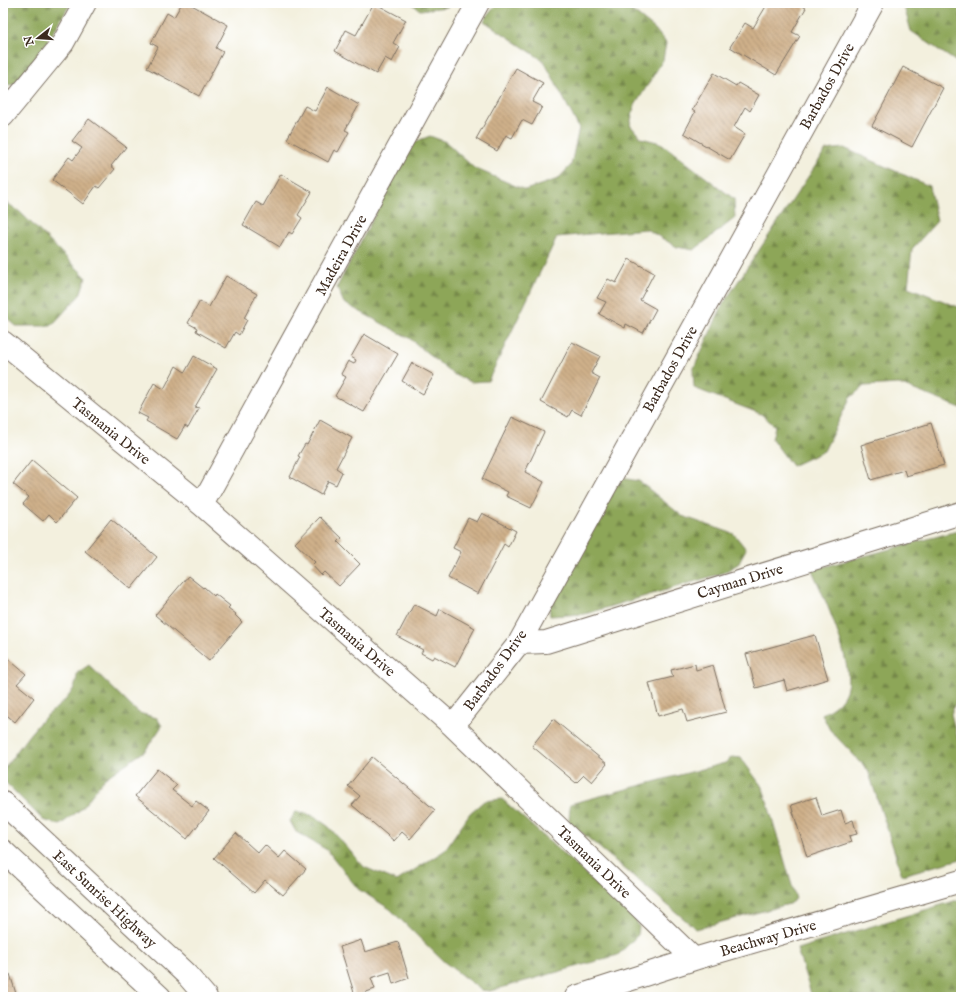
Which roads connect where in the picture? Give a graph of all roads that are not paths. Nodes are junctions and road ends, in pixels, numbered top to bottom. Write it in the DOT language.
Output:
graph roads {
  1 [pos="85,3"];
  2 [pos="478,3"];
  3 [pos="873,3"];
  4 [pos="3,116"];
  5 [pos="3,342"];
  6 [pos="202,506"];
  7 [pos="961,513"];
  8 [pos="518,642"];
  9 [pos="453,726"];
  10 [pos="3,803"];
  11 [pos="3,851"];
  12 [pos="961,881"];
  13 [pos="694,959"];
  14 [pos="160,997"];
  15 [pos="206,997"];
  16 [pos="576,997"];
  1 -- 4 [label="street"];
  2 -- 6 [label="street, Madeira Drive"];
  3 -- 8 [label="street, Barbados Drive"];
  5 -- 6 [label="street, Tasmania Drive"];
  6 -- 9 [label="street, Tasmania Drive"];
  7 -- 8 [label="street, Cayman Drive"];
  8 -- 9 [label="street, Barbados Drive"];
  9 -- 13 [label="street, Tasmania Drive"];
  10 -- 15 [label="street, East Sunrise Highway"];
  11 -- 14 [label="street"];
  12 -- 13 [label="street, Beachway Drive"];
  13 -- 16 [label="street, Beachway Drive"];
}
